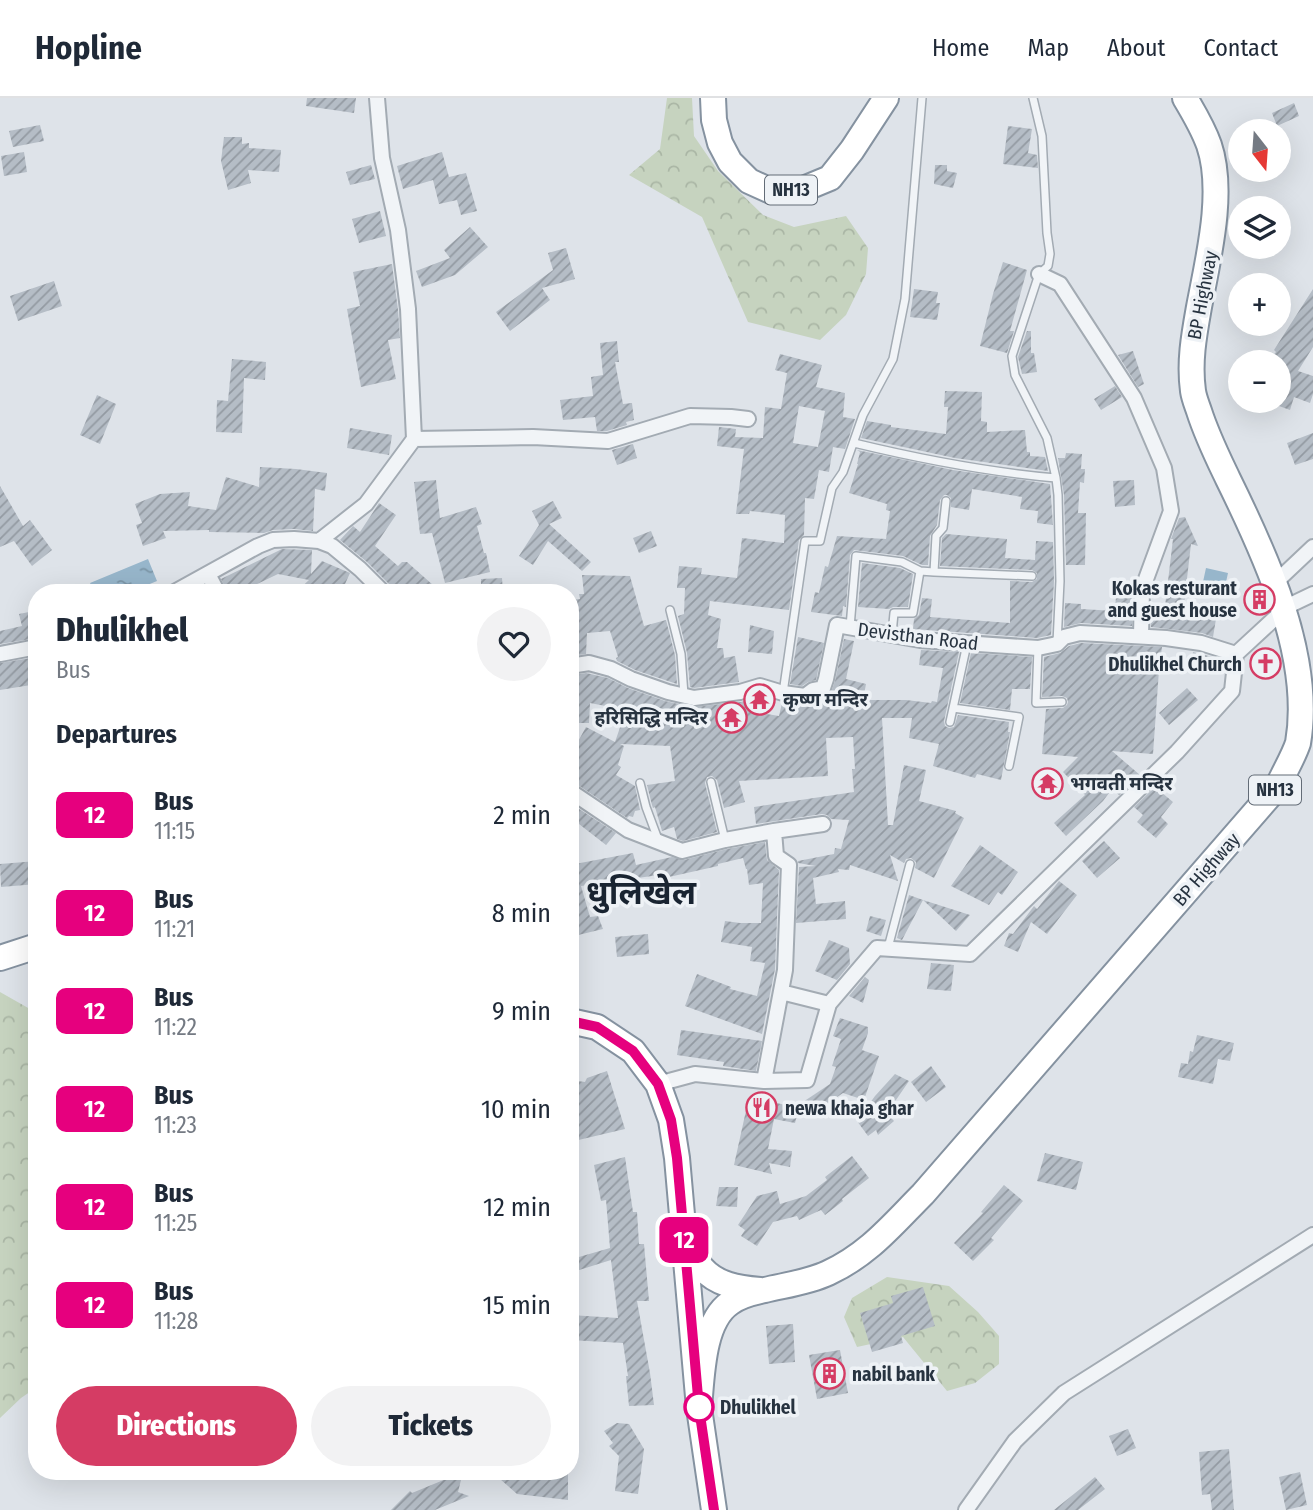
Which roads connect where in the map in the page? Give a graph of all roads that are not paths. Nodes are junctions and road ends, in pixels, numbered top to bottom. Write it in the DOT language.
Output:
graph roads {
  1 [pos="377,98"];
  2 [pos="713,98"];
  3 [pos="886,98"];
  4 [pos="922,98"];
  5 [pos="1033,98"];
  6 [pos="1185,98"];
  7 [pos="1039,274"];
  8 [pos="748,419"];
  9 [pos="414,439"];
  10 [pos="854,443"];
  11 [pos="1056,478"];
  12 [pos="946,501"];
  13 [pos="319,541"];
  14 [pos="1313,547"];
  15 [pos="920,571"];
  16 [pos="934,572"];
  17 [pos="208,574"];
  18 [pos="1032,576"];
  19 [pos="1278,580"];
  20 [pos="190,584"];
  21 [pos="213,584"];
  22 [pos="375,584"];
  23 [pos="1313,594"];
  24 [pos="1288,607"];
  25 [pos="670,610"];
  26 [pos="850,627"];
  27 [pos="891,636"];
  28 [pos="1141,636"];
  29 [pos="967,644"];
  30 [pos="1057,644"];
  31 [pos="1038,648"];
  32 [pos="28,649"];
  33 [pos="0,654"];
  34 [pos="1236,654"];
  35 [pos="579,665"];
  36 [pos="783,693"];
  37 [pos="684,696"];
  38 [pos="1062,702"];
  39 [pos="953,708"];
  40 [pos="950,722"];
  41 [pos="1009,766"];
  42 [pos="711,782"];
  43 [pos="640,783"];
  44 [pos="579,797"];
  45 [pos="823,824"];
  46 [pos="774,831"];
  47 [pos="725,840"];
  48 [pos="660,843"];
  49 [pos="910,864"];
  50 [pos="877,948"];
  51 [pos="28,949"];
  52 [pos="0,958"];
  53 [pos="781,992"];
  54 [pos="829,1004"];
  55 [pos="579,1023"];
  56 [pos="764,1081"];
  57 [pos="658,1084"];
  58 [pos="1313,1235"];
  59 [pos="684,1239"];
  60 [pos="761,1291"];
  61 [pos="699,1408"];
  62 [pos="714,1510"];
  63 [pos="966,1510"];
  1 -- 9 [label="street"];
  2 -- 3 [label="highway, NH13"];
  4 -- 10 [label="lane"];
  5 -- 7 [label="lane"];
  6 -- 19 [label="highway, BP Highway / NH13"];
  7 -- 11 [label="lane"];
  7 -- 28 [label="street"];
  8 -- 9 [label="street"];
  9 -- 13 [label="street"];
  10 -- 11 [label="lane"];
  10 -- 36 [label="lane"];
  11 -- 30 [label="lane"];
  12 -- 16 [label="lane"];
  13 -- 17 [label="street"];
  13 -- 22 [label="street"];
  14 -- 19 [label="street"];
  15 -- 16 [label="lane"];
  15 -- 26 [label="lane"];
  15 -- 27 [label="lane"];
  16 -- 18 [label="lane"];
  17 -- 20 [label="street"];
  17 -- 21 [label="street"];
  19 -- 24 [label="highway, BP Highway / NH13"];
  23 -- 24 [label="street"];
  24 -- 34 [label="street"];
  24 -- 60 [label="highway, BP Highway / NH13"];
  25 -- 37 [label="lane"];
  26 -- 27 [label="street, Devisthan Road"];
  26 -- 36 [label="street, Devisthan Road"];
  27 -- 29 [label="street, Devisthan Road"];
  28 -- 30 [label="street, Devisthan Road"];
  28 -- 34 [label="street, Devisthan Road"];
  29 -- 31 [label="street, Devisthan Road"];
  29 -- 39 [label="lane"];
  30 -- 31 [label="street, Devisthan Road"];
  31 -- 38 [label="lane"];
  32 -- 33 [label="street"];
  34 -- 50 [label="street"];
  35 -- 37 [label="street, Devisthan Road"];
  36 -- 37 [label="street, Devisthan Road"];
  39 -- 40 [label="lane"];
  39 -- 41 [label="lane"];
  42 -- 47 [label="lane"];
  43 -- 48 [label="lane"];
  44 -- 48 [label="street"];
  45 -- 46 [label="street"];
  46 -- 47 [label="street"];
  46 -- 53 [label="street"];
  47 -- 48 [label="street"];
  49 -- 50 [label="lane"];
  50 -- 54 [label="street"];
  51 -- 52 [label="highway"];
  53 -- 54 [label="street"];
  53 -- 56 [label="street"];
  54 -- 56 [label="street"];
  55 -- 57 [label="highway"];
  56 -- 57 [label="street"];
  57 -- 59 [label="highway"];
  58 -- 63 [label="street"];
  59 -- 60 [label="highway, BP Highway / NH13"];
  59 -- 61 [label="highway"];
  60 -- 61 [label="highway, BP Highway / NH13"];
  61 -- 62 [label="highway"];
}
